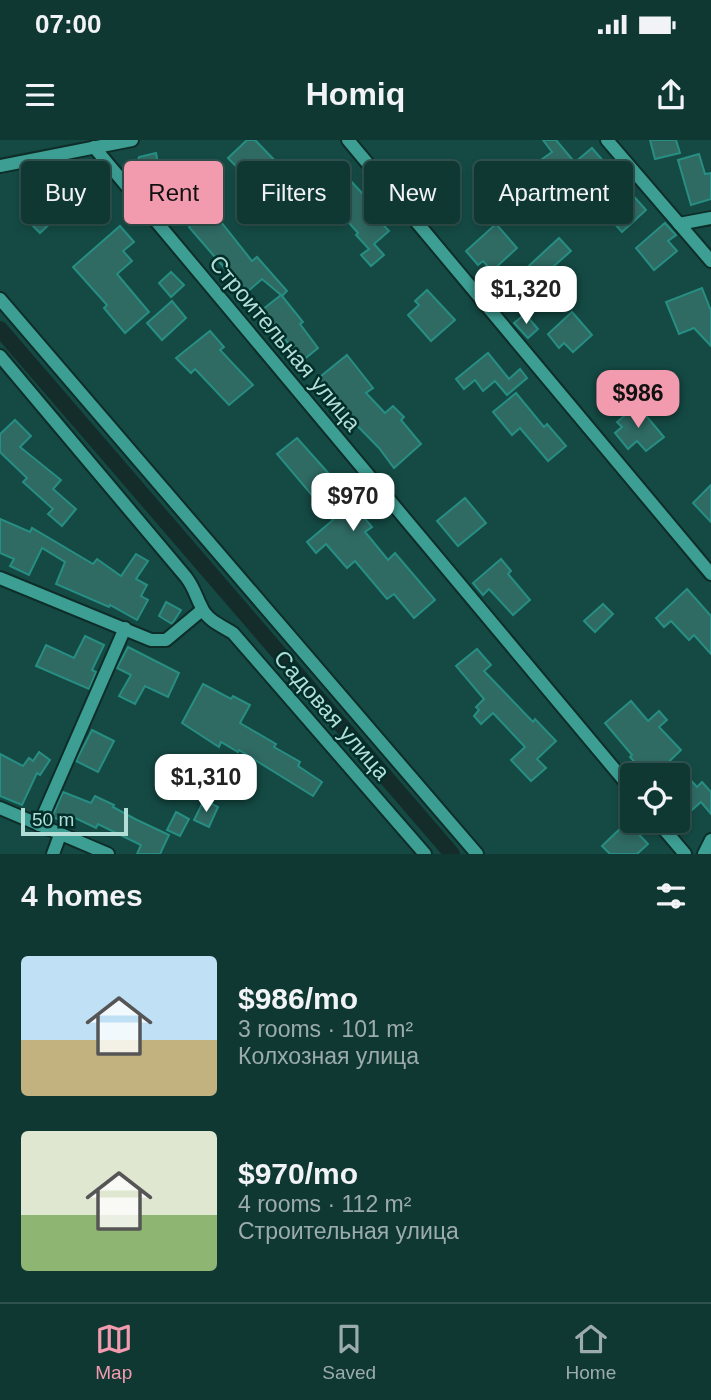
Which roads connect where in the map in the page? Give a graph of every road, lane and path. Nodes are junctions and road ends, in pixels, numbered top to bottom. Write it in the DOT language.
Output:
graph roads {
  1 [pos="132,140"];
  2 [pos="348,140"];
  3 [pos="607,140"];
  4 [pos="94,148"];
  5 [pos="0,166"];
  6 [pos="711,218"];
  7 [pos="680,224"];
  8 [pos="711,261"];
  9 [pos="0,299"];
  10 [pos="0,356"];
  11 [pos="711,574"];
  12 [pos="0,578"];
  13 [pos="202,610"];
  14 [pos="125,628"];
  15 [pos="620,776"];
  16 [pos="0,808"];
  17 [pos="38,825"];
  18 [pos="667,833"];
  19 [pos="60,835"];
  20 [pos="711,840"];
  21 [pos="53,854"];
  22 [pos="108,854"];
  23 [pos="425,854"];
  24 [pos="477,854"];
  25 [pos="685,854"];
  26 [pos="705,854"];
  1 -- 4 [label="street"];
  2 -- 11 [label="street"];
  3 -- 7 [label="street"];
  4 -- 5 [label="street"];
  4 -- 15 [label="street, Строительная улица"];
  6 -- 7 [label="street"];
  7 -- 8 [label="street"];
  9 -- 24 [label="street"];
  10 -- 13 [label="street, Садовая улица"];
  12 -- 14 [label="street"];
  13 -- 14 [label="street"];
  13 -- 23 [label="street, Садовая улица"];
  14 -- 17 [label="street"];
  16 -- 17 [label="street"];
  17 -- 19 [label="street"];
  18 -- 25 [label="street"];
  19 -- 21 [label="street"];
  19 -- 22 [label="street"];
  20 -- 26 [label="street"];
}
